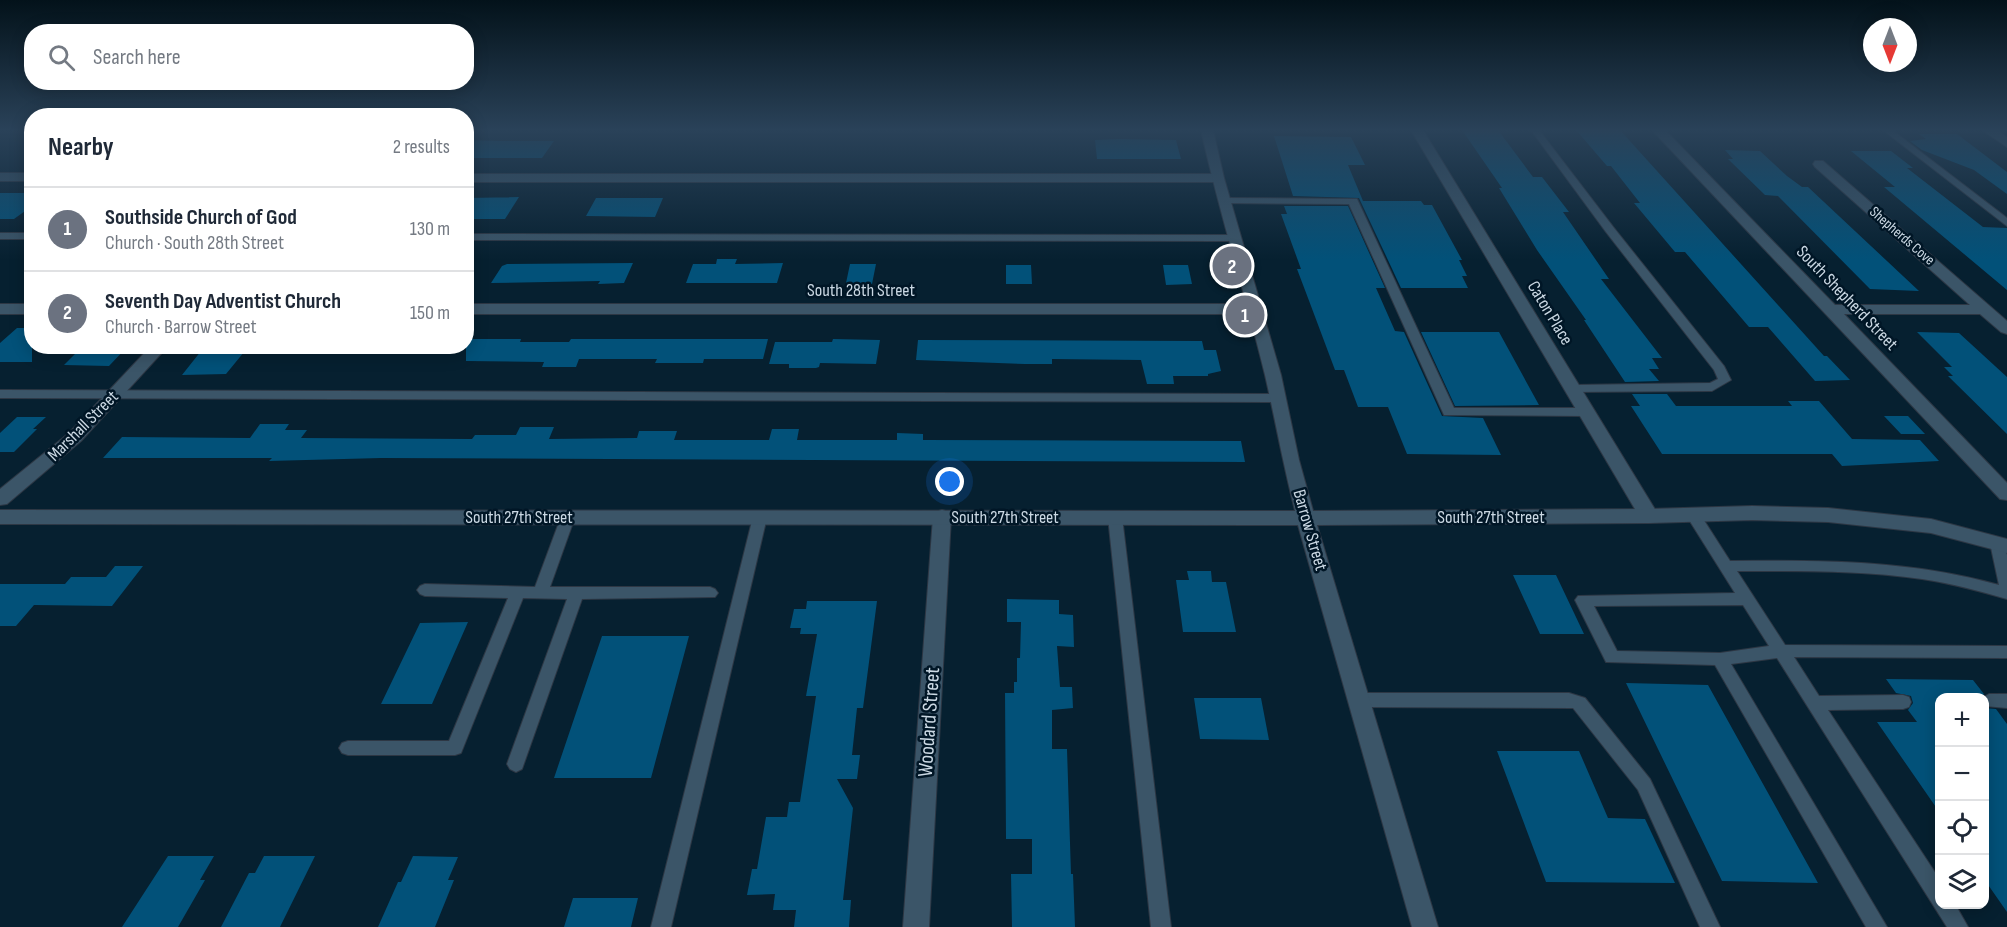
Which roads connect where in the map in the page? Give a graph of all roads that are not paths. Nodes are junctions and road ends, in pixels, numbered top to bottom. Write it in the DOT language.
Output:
graph roads {
  1 [pos="1217,173"];
  2 [pos="1443,173"];
  3 [pos="1567,173"];
  4 [pos="1700,173"];
  5 [pos="1830,173"];
  6 [pos="1943,173"];
  7 [pos="0,177"];
  8 [pos="24,177"];
  9 [pos="474,178"];
  10 [pos="1218,178"];
  11 [pos="1225,201"];
  12 [pos="2007,223"];
  13 [pos="0,236"];
  14 [pos="24,236"];
  15 [pos="474,237"];
  16 [pos="1235,238"];
  17 [pos="0,309"];
  18 [pos="24,309"];
  19 [pos="474,309"];
  20 [pos="1256,309"];
  21 [pos="1984,309"];
  22 [pos="1831,310"];
  23 [pos="2007,329"];
  24 [pos="153,354"];
  25 [pos="1573,389"];
  26 [pos="0,394"];
  27 [pos="116,394"];
  28 [pos="1278,398"];
  29 [pos="1587,412"];
  30 [pos="2007,494"];
  31 [pos="0,499"];
  32 [pos="1693,514"];
  33 [pos="1649,516"];
  34 [pos="0,517"];
  35 [pos="568,517"];
  36 [pos="760,517"];
  37 [pos="942,517"];
  38 [pos="1116,517"];
  39 [pos="1306,518"];
  40 [pos="2002,544"];
  41 [pos="1726,566"];
  42 [pos="2007,587"];
  43 [pos="425,590"];
  44 [pos="518,591"];
  45 [pos="710,593"];
  46 [pos="2007,593"];
  47 [pos="540,594"];
  48 [pos="576,595"];
  49 [pos="1748,599"];
  50 [pos="1781,651"];
  51 [pos="2007,652"];
  52 [pos="1720,659"];
  53 [pos="1359,700"];
  54 [pos="1989,701"];
  55 [pos="2007,701"];
  56 [pos="1903,702"];
  57 [pos="1815,703"];
  58 [pos="348,748"];
  59 [pos="516,764"];
  60 [pos="1935,890"];
  61 [pos="1946,909"];
  62 [pos="661,927"];
  63 [pos="916,927"];
  64 [pos="1161,927"];
  65 [pos="1425,927"];
  66 [pos="1710,927"];
  67 [pos="1877,927"];
  68 [pos="1958,927"];
  1 -- 10 [label="street, Barrow Street"];
  2 -- 25 [label="street, Caton Place"];
  3 -- 25 [label="lane"];
  4 -- 22 [label="street, South Shepherd Street"];
  5 -- 21 [label="street, Shepherds Cove"];
  6 -- 12 [label="lane"];
  7 -- 8 [label="street"];
  9 -- 10 [label="street"];
  10 -- 11 [label="street, Barrow Street"];
  11 -- 16 [label="street, Barrow Street"];
  11 -- 29 [label="lane"];
  13 -- 14 [label="lane"];
  15 -- 16 [label="lane"];
  16 -- 20 [label="street, Barrow Street"];
  17 -- 18 [label="street"];
  19 -- 20 [label="street, South 28th Street"];
  20 -- 28 [label="street, Barrow Street"];
  21 -- 22 [label="street"];
  21 -- 23 [label="street, Shepherds Cove"];
  22 -- 30 [label="street, South Shepherd Street"];
  24 -- 27 [label="street, Marshall Street"];
  25 -- 29 [label="street, Caton Place"];
  26 -- 27 [label="lane"];
  27 -- 28 [label="lane"];
  27 -- 31 [label="street, Marshall Street"];
  28 -- 39 [label="street, Barrow Street"];
  29 -- 33 [label="street, Caton Place"];
  32 -- 33 [label="street, South 27th Street"];
  32 -- 40 [label="street, South 27th Street"];
  32 -- 41 [label="lane"];
  33 -- 39 [label="street, South 27th Street"];
  34 -- 35 [label="street, South 27th Street"];
  35 -- 36 [label="street, South 27th Street"];
  35 -- 47 [label="lane"];
  36 -- 37 [label="street, South 27th Street"];
  36 -- 62 [label="lane"];
  37 -- 38 [label="street, South 27th Street"];
  37 -- 63 [label="street, Woodard Street"];
  38 -- 39 [label="street, South 27th Street"];
  38 -- 64 [label="lane"];
  39 -- 53 [label="street, Barrow Street"];
  40 -- 42 [label="lane"];
  41 -- 46 [label="lane"];
  41 -- 49 [label="lane"];
  43 -- 44 [label="lane"];
  44 -- 47 [label="lane"];
  44 -- 58 [label="lane"];
  45 -- 48 [label="lane"];
  47 -- 48 [label="lane"];
  48 -- 59 [label="lane"];
  49 -- 50 [label="lane"];
  49 -- 52 [label="lane"];
  50 -- 51 [label="lane"];
  50 -- 52 [label="lane"];
  50 -- 57 [label="lane"];
  52 -- 67 [label="lane"];
  53 -- 65 [label="street, Barrow Street"];
  53 -- 66 [label="lane"];
  54 -- 55 [label="lane"];
  56 -- 57 [label="lane"];
  57 -- 60 [label="lane"];
  61 -- 68 [label="lane"];
}
